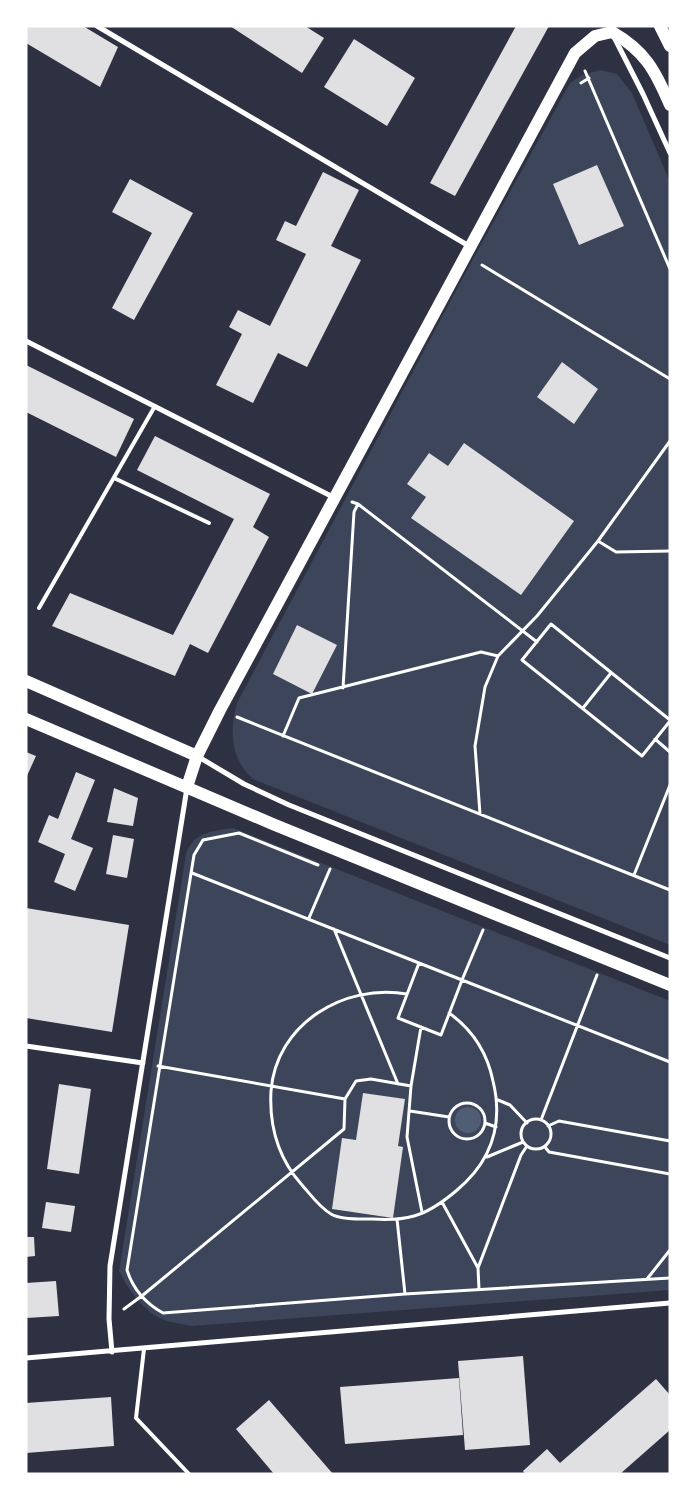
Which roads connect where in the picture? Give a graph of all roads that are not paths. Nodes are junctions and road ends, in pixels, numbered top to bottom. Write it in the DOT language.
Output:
graph roads {
  1 [pos="97,26"];
  2 [pos="660,26"];
  3 [pos="610,29"];
  4 [pos="670,46"];
  5 [pos="670,105"];
  6 [pos="670,153"];
  7 [pos="469,246"];
  8 [pos="26,341"];
  9 [pos="155,406"];
  10 [pos="114,478"];
  11 [pos="334,497"];
  12 [pos="209,523"];
  13 [pos="39,608"];
  14 [pos="26,681"];
  15 [pos="26,719"];
  16 [pos="197,756"];
  17 [pos="187,787"];
  18 [pos="670,958"];
  19 [pos="670,985"];
  20 [pos="26,1046"];
  21 [pos="143,1063"];
  22 [pos="670,1303"];
  23 [pos="144,1349"];
  24 [pos="112,1352"];
  25 [pos="26,1358"];
  26 [pos="189,1474"];
  1 -- 7 [label="street"];
  2 -- 4 [label="main road"];
  3 -- 5 [label="main road"];
  3 -- 6 [label="street"];
  3 -- 7 [label="main road"];
  7 -- 11 [label="main road"];
  8 -- 9 [label="street"];
  9 -- 10 [label="lane"];
  9 -- 11 [label="street"];
  10 -- 12 [label="lane"];
  10 -- 13 [label="lane"];
  11 -- 16 [label="main road"];
  14 -- 16 [label="main road"];
  15 -- 17 [label="main road"];
  16 -- 17 [label="main road"];
  16 -- 18 [label="street"];
  17 -- 19 [label="main road"];
  17 -- 21 [label="street"];
  20 -- 21 [label="street"];
  21 -- 24 [label="street"];
  22 -- 23 [label="street"];
  23 -- 24 [label="street"];
  23 -- 26 [label="lane"];
  24 -- 25 [label="street"];
}
